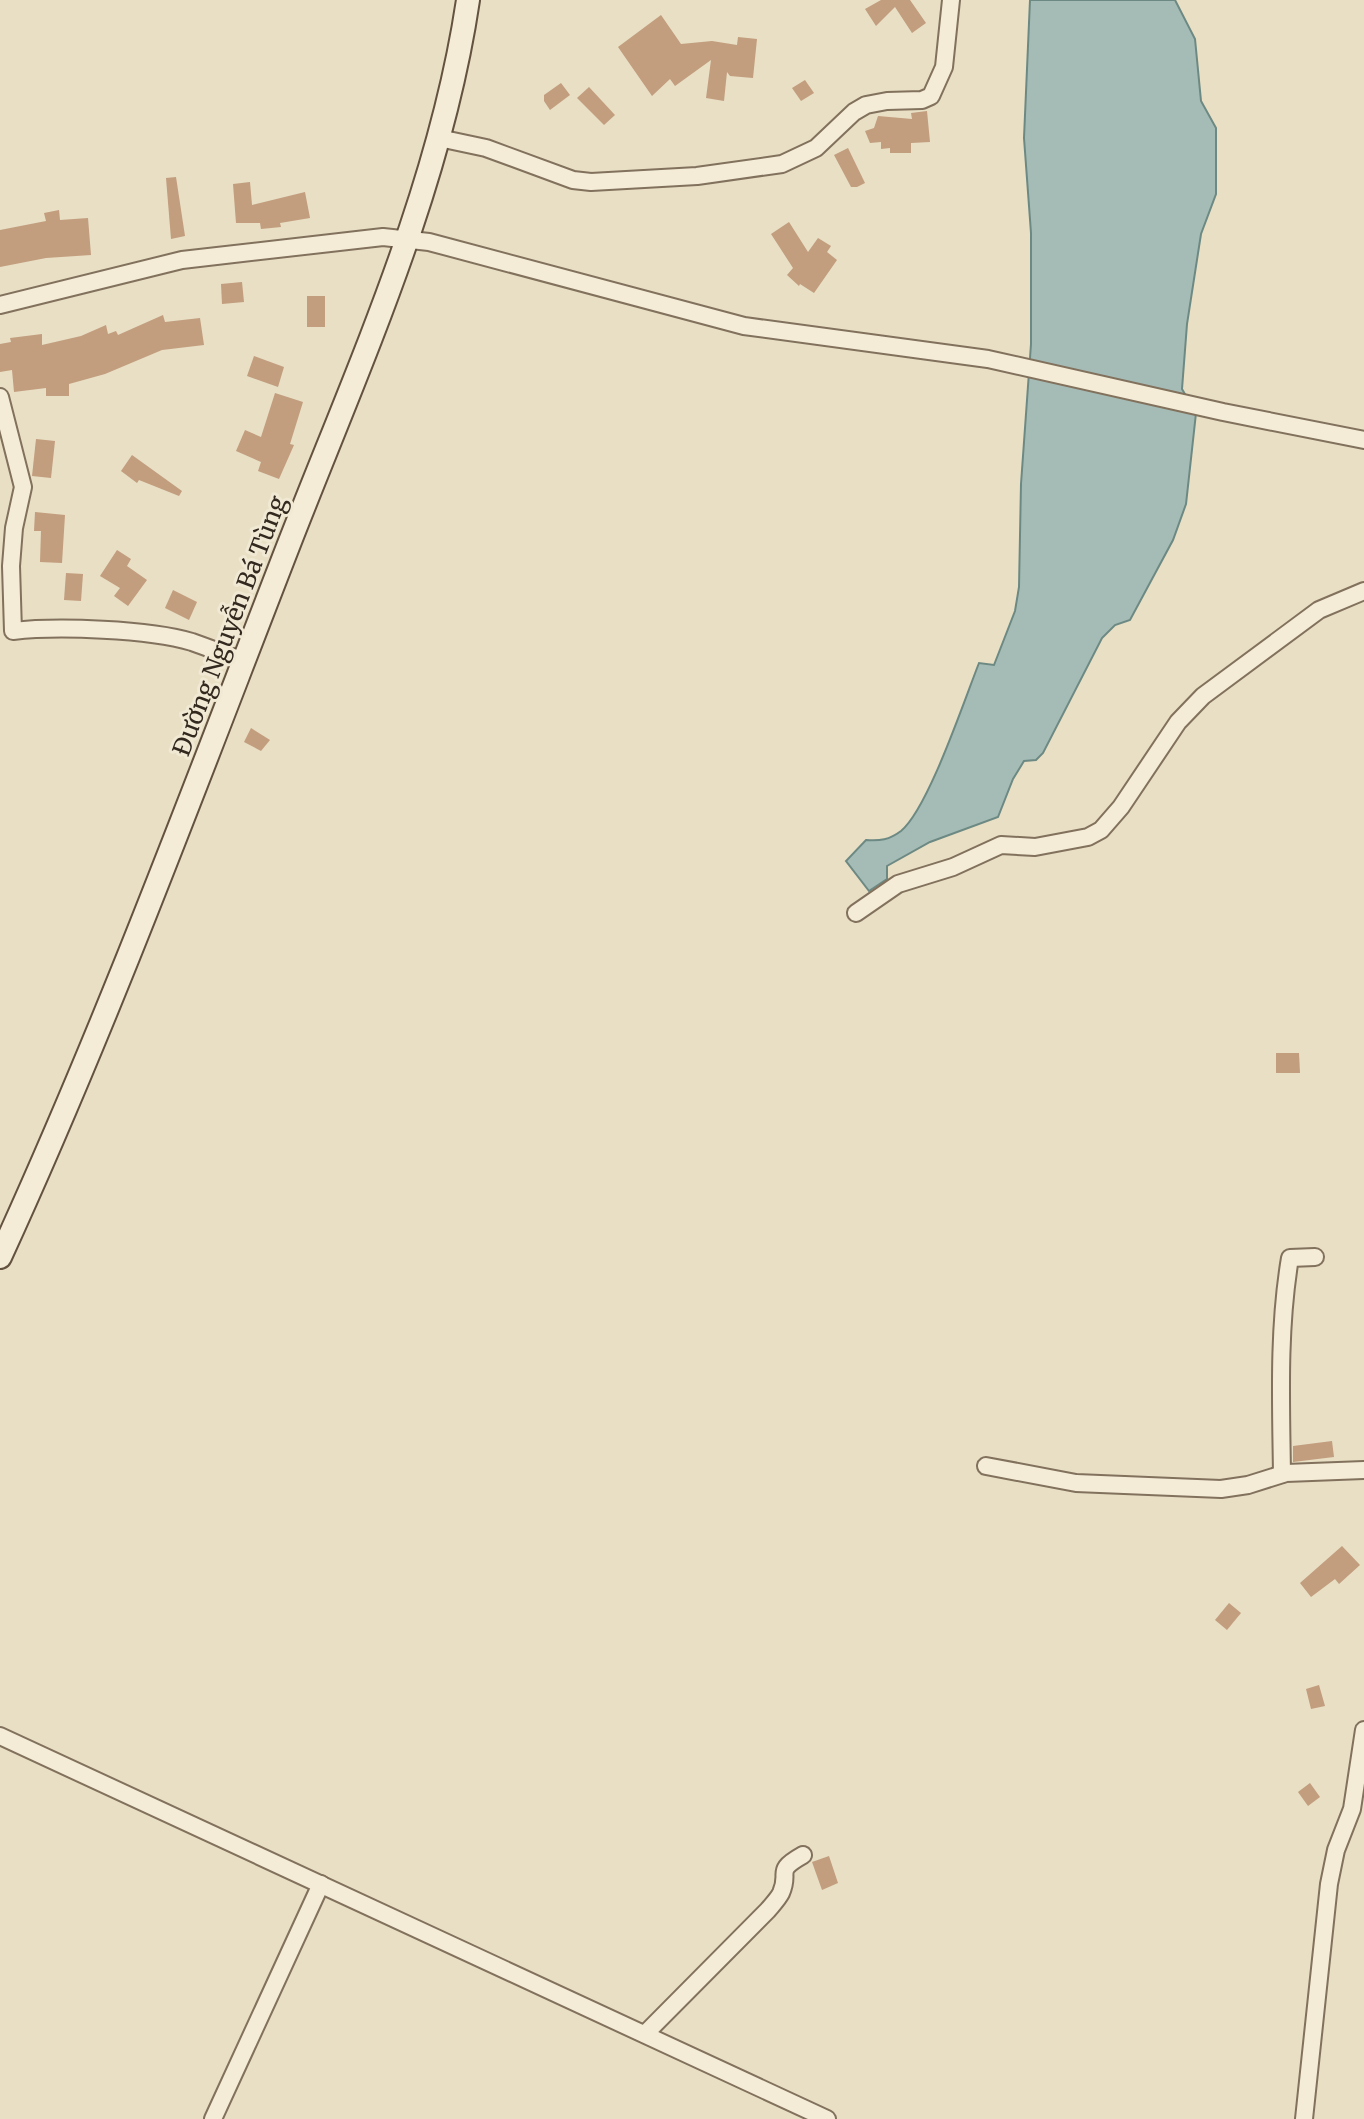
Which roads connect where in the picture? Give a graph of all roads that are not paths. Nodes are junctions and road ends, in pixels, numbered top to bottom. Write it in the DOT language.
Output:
graph roads {
  1 [pos="468,0"];
  2 [pos="951,0"];
  3 [pos="439,138"];
  4 [pos="406,239"];
  5 [pos="0,305"];
  6 [pos="0,397"];
  7 [pos="1364,440"];
  8 [pos="1364,591"];
  9 [pos="6,603"];
  10 [pos="242,667"];
  11 [pos="856,913"];
  12 [pos="0,1257"];
  13 [pos="1315,1257"];
  14 [pos="986,1466"];
  15 [pos="1364,1470"];
  16 [pos="1282,1474"];
  17 [pos="1364,1730"];
  18 [pos="0,1736"];
  19 [pos="803,1855"];
  20 [pos="321,1884"];
  21 [pos="645,2034"];
  22 [pos="213,2119"];
  23 [pos="827,2119"];
  24 [pos="1304,2119"];
  1 -- 3 [label="main road, Đường Nguyễn Bá Tùng"];
  2 -- 3 [label="street"];
  3 -- 4 [label="main road, Đường Nguyễn Bá Tùng"];
  4 -- 5 [label="street"];
  4 -- 7 [label="street"];
  4 -- 10 [label="main road, Đường Nguyễn Bá Tùng"];
  6 -- 9 [label="street"];
  8 -- 11 [label="street"];
  9 -- 10 [label="street"];
  10 -- 12 [label="main road, Đường Nguyễn Bá Tùng"];
  13 -- 16 [label="street"];
  14 -- 16 [label="street"];
  15 -- 16 [label="street"];
  17 -- 24 [label="street"];
  18 -- 20 [label="street"];
  19 -- 21 [label="street"];
  20 -- 21 [label="street"];
  20 -- 22 [label="street"];
  21 -- 23 [label="street"];
}
